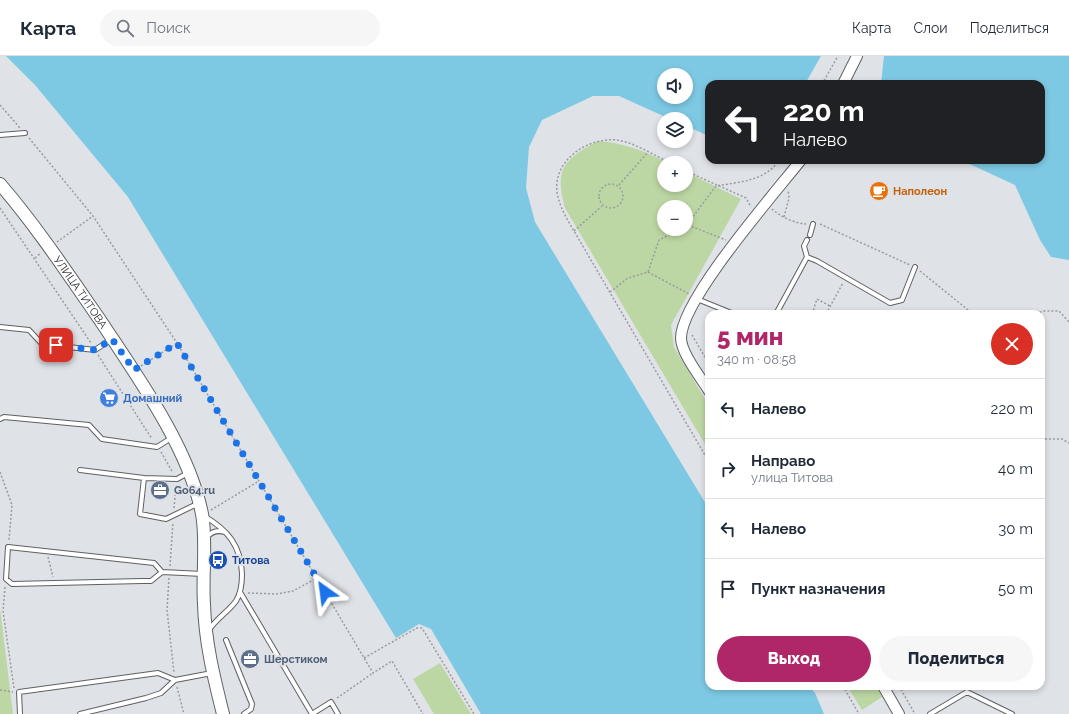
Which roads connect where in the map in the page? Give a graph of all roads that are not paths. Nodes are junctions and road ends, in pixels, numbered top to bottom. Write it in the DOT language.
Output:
graph roads {
  1 [pos="857,56"];
  2 [pos="845,80"];
  3 [pos="25,133"];
  4 [pos="0,135"];
  5 [pos="798,164"];
  6 [pos="0,184"];
  7 [pos="813,224"];
  8 [pos="810,235"];
  9 [pos="807,240"];
  10 [pos="807,257"];
  11 [pos="915,267"];
  12 [pos="697,298"];
  13 [pos="725,310"];
  14 [pos="778,310"];
  15 [pos="0,327"];
  16 [pos="112,339"];
  17 [pos="705,384"];
  18 [pos="0,419"];
  19 [pos="173,437"];
  20 [pos="80,470"];
  21 [pos="189,472"];
  22 [pos="144,478"];
  23 [pos="199,502"];
  24 [pos="203,515"];
  25 [pos="228,533"];
  26 [pos="203,542"];
  27 [pos="162,572"];
  28 [pos="204,574"];
  29 [pos="240,592"];
  30 [pos="206,633"];
  31 [pos="226,640"];
  32 [pos="212,673"];
  33 [pos="175,680"];
  34 [pos="885,690"];
  35 [pos="20,714"];
  36 [pos="80,714"];
  37 [pos="223,714"];
  38 [pos="244,714"];
  39 [pos="312,714"];
  40 [pos="338,714"];
  41 [pos="899,714"];
  42 [pos="930,714"];
  43 [pos="1012,714"];
  1 -- 2 [label="street"];
  3 -- 4 [label="lane"];
  5 -- 12 [label="street"];
  6 -- 16 [label="main road, УЛИЦА ТИТОВА"];
  7 -- 8 [label="lane"];
  9 -- 10 [label="lane"];
  10 -- 11 [label="lane"];
  10 -- 14 [label="lane"];
  12 -- 13 [label="lane"];
  12 -- 17 [label="street"];
  15 -- 16 [label="lane"];
  16 -- 19 [label="main road, УЛИЦА ТИТОВА"];
  18 -- 19 [label="lane"];
  19 -- 21 [label="main road, УЛИЦА ТИТОВА"];
  20 -- 22 [label="lane"];
  21 -- 22 [label="lane"];
  21 -- 23 [label="main road, УЛИЦА ТИТОВА"];
  22 -- 23 [label="lane"];
  23 -- 24 [label="main road, УЛИЦА ТИТОВА"];
  24 -- 25 [label="lane"];
  24 -- 26 [label="main road, УЛИЦА ТИТОВА"];
  25 -- 26 [label="lane"];
  25 -- 29 [label="lane"];
  26 -- 28 [label="main road, УЛИЦА ТИТОВА"];
  27 -- 27 [label="lane"];
  27 -- 28 [label="lane"];
  28 -- 30 [label="main road, УЛИЦА ТИТОВА"];
  29 -- 30 [label="lane"];
  29 -- 39 [label="lane"];
  30 -- 32 [label="main road, УЛИЦА ТИТОВА"];
  31 -- 38 [label="lane"];
  32 -- 33 [label="lane"];
  32 -- 37 [label="main road, УЛИЦА ТИТОВА"];
  33 -- 35 [label="lane"];
  33 -- 36 [label="lane"];
  34 -- 41 [label="street"];
  39 -- 40 [label="lane"];
  42 -- 43 [label="lane"];
}
